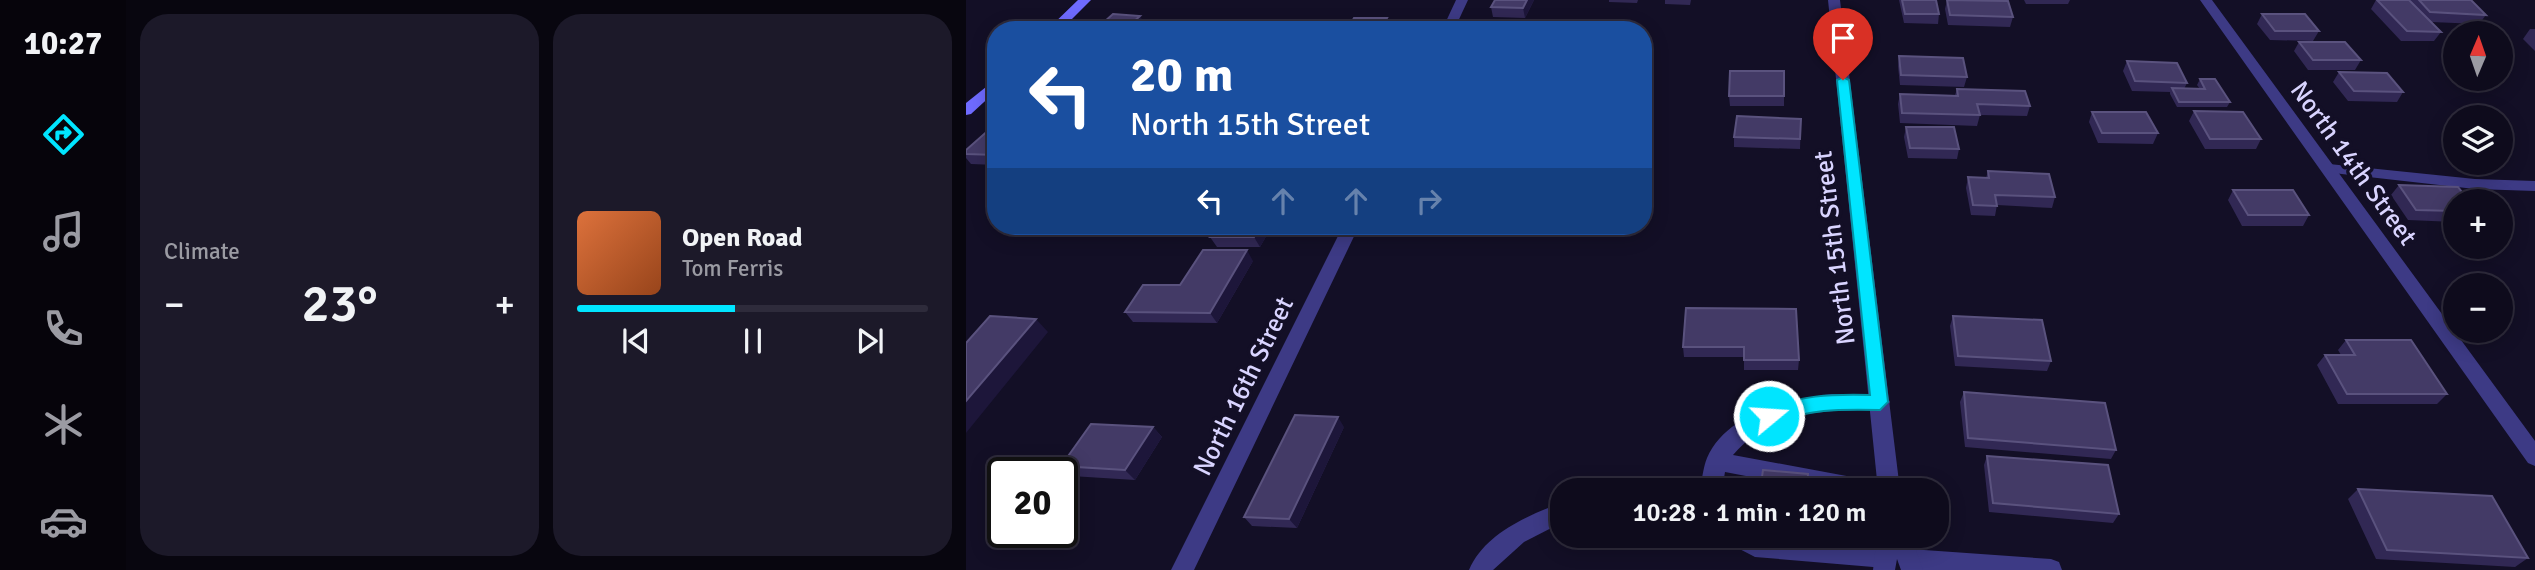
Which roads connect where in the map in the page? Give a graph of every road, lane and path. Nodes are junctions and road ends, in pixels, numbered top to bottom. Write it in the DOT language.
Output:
graph roads {
  1 [pos="1085,0"];
  2 [pos="1462,0"];
  3 [pos="1834,0"];
  4 [pos="2206,0"];
  5 [pos="1063,21"];
  6 [pos="1452,21"];
  7 [pos="987,91"];
  8 [pos="966,111"];
  9 [pos="2329,169"];
  10 [pos="2535,186"];
  11 [pos="1347,235"];
  12 [pos="1880,402"];
  13 [pos="2535,457"];
  14 [pos="1716,461"];
  15 [pos="1713,478"];
  16 [pos="1805,478"];
  17 [pos="1888,478"];
  18 [pos="1550,518"];
  19 [pos="1799,548"];
  20 [pos="1905,548"];
  21 [pos="1886,554"];
  22 [pos="1911,565"];
  23 [pos="1182,570"];
  24 [pos="1480,570"];
  25 [pos="2051,570"];
  1 -- 5 [label="street"];
  2 -- 6 [label="street"];
  3 -- 12 [label="street, North 15th Street"];
  4 -- 9 [label="street, North 14th Street"];
  7 -- 8 [label="street"];
  9 -- 10 [label="street"];
  9 -- 13 [label="street, North 14th Street"];
  11 -- 23 [label="street, North 16th Street"];
  12 -- 14 [label="street"];
  12 -- 17 [label="street, North 15th Street"];
  14 -- 15 [label="street"];
  14 -- 16 [label="street"];
  18 -- 24 [label="street"];
  19 -- 21 [label="street"];
  20 -- 22 [label="street"];
  22 -- 25 [label="street"];
}
